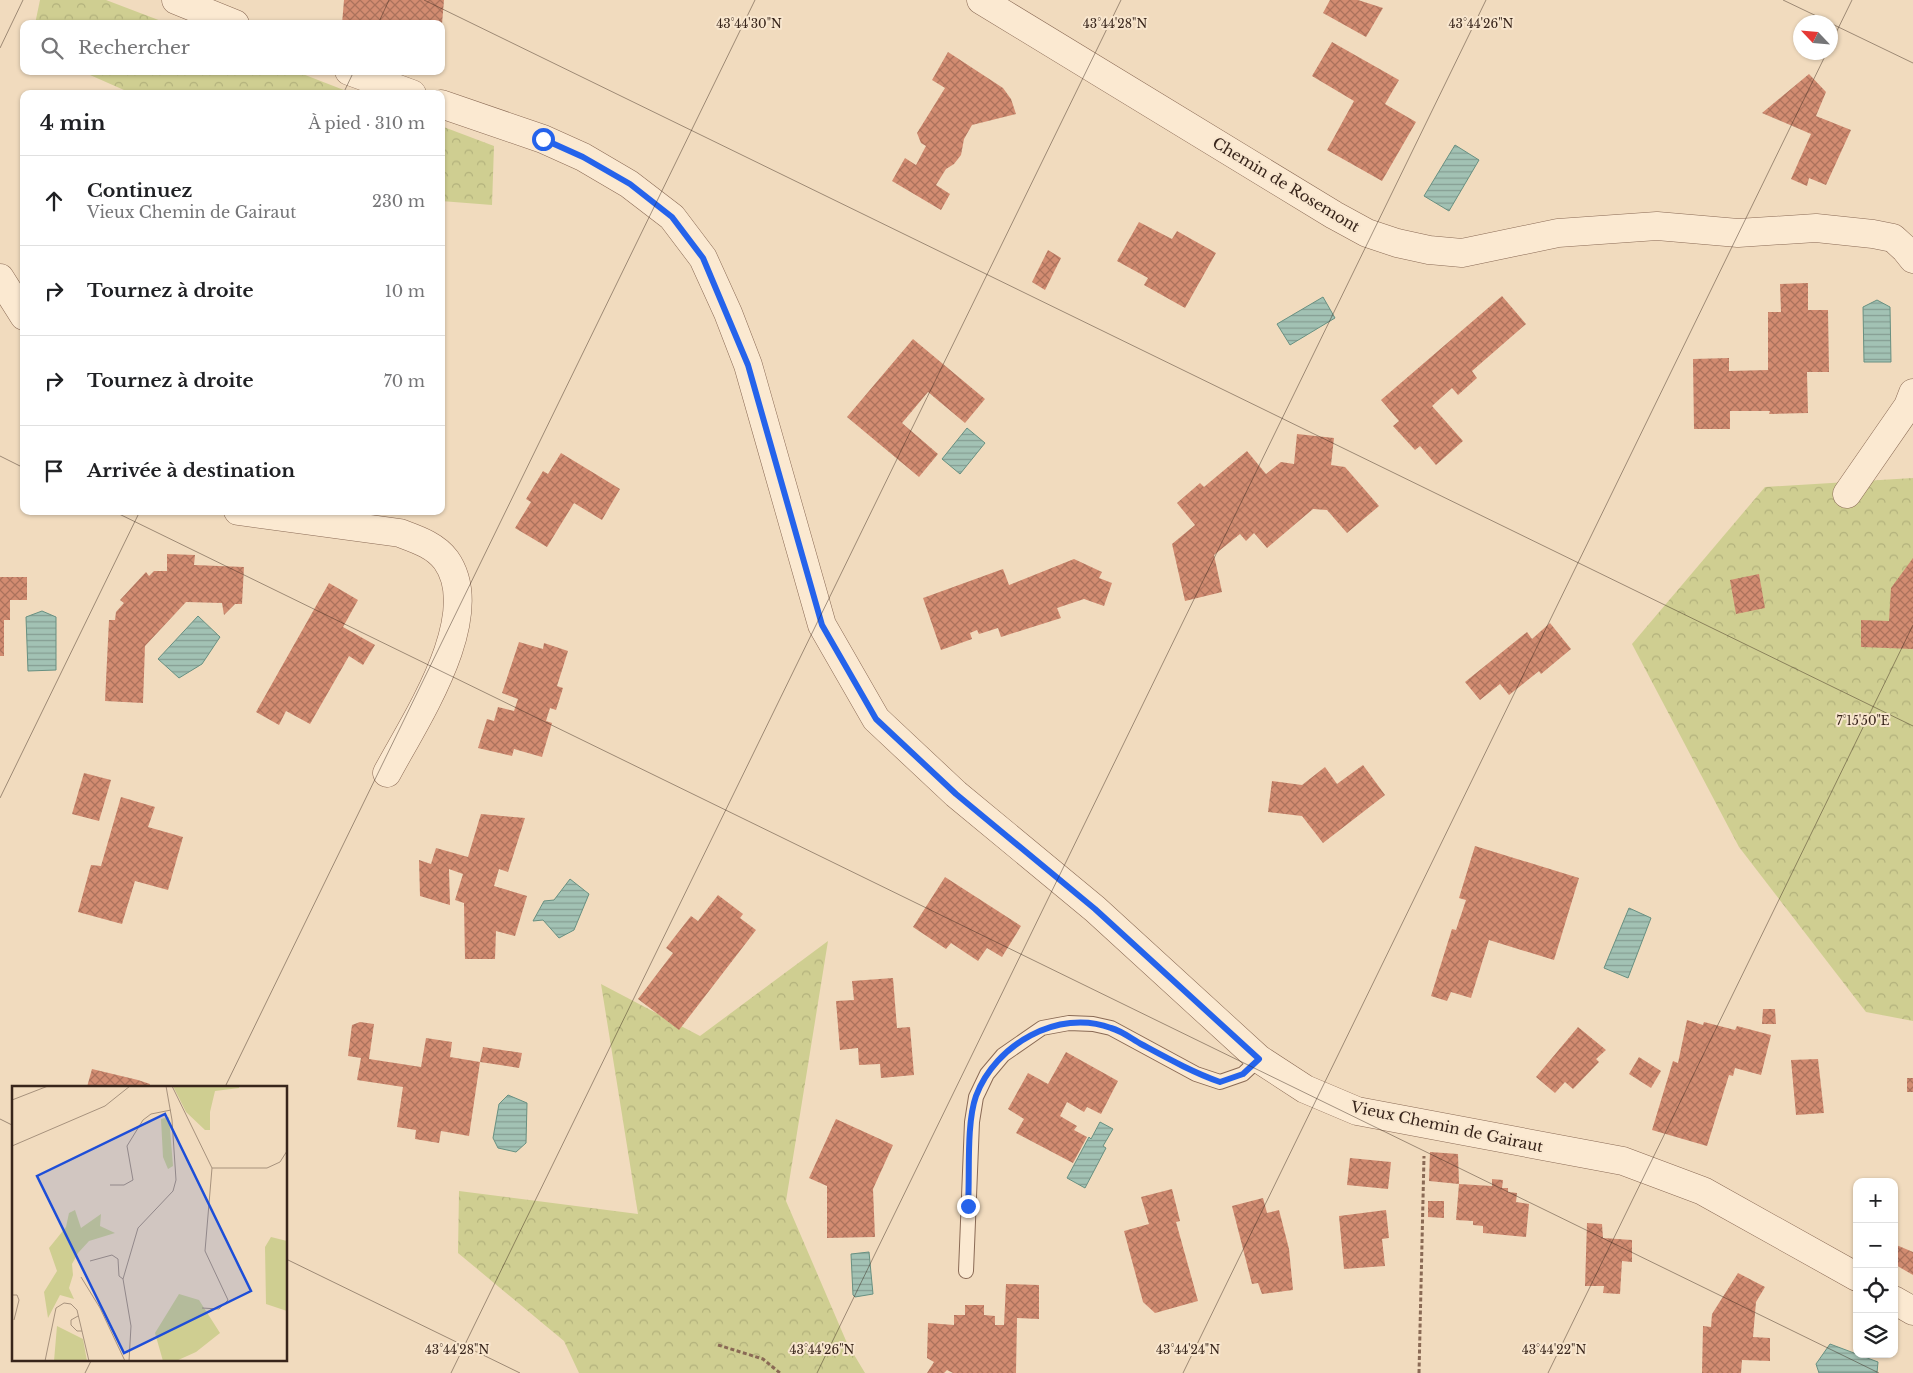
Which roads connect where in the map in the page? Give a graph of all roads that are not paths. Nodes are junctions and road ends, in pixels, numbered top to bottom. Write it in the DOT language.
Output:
graph roads {
  1 [pos="176,0"];
  2 [pos="981,0"];
  3 [pos="225,20"];
  4 [pos="360,75"];
  5 [pos="401,90"];
  6 [pos="445,105"];
  7 [pos="1913,259"];
  8 [pos="0,278"];
  9 [pos="20,310"];
  10 [pos="1913,393"];
  11 [pos="1847,494"];
  12 [pos="267,515"];
  13 [pos="387,773"];
  14 [pos="1259,1059"];
  15 [pos="966,1271"];
  16 [pos="1853,1276"];
  17 [pos="1898,1302"];
  18 [pos="1913,1311"];
  1 -- 3 [label="street"];
  2 -- 7 [label="street, Chemin de Rosemont"];
  4 -- 5 [label="street"];
  6 -- 14 [label="street, Vieux Chemin de Gairaut"];
  8 -- 9 [label="street"];
  10 -- 11 [label="street"];
  12 -- 13 [label="street"];
  14 -- 15 [label="lane"];
  14 -- 16 [label="street, Vieux Chemin de Gairaut"];
  17 -- 18 [label="street"];
}
